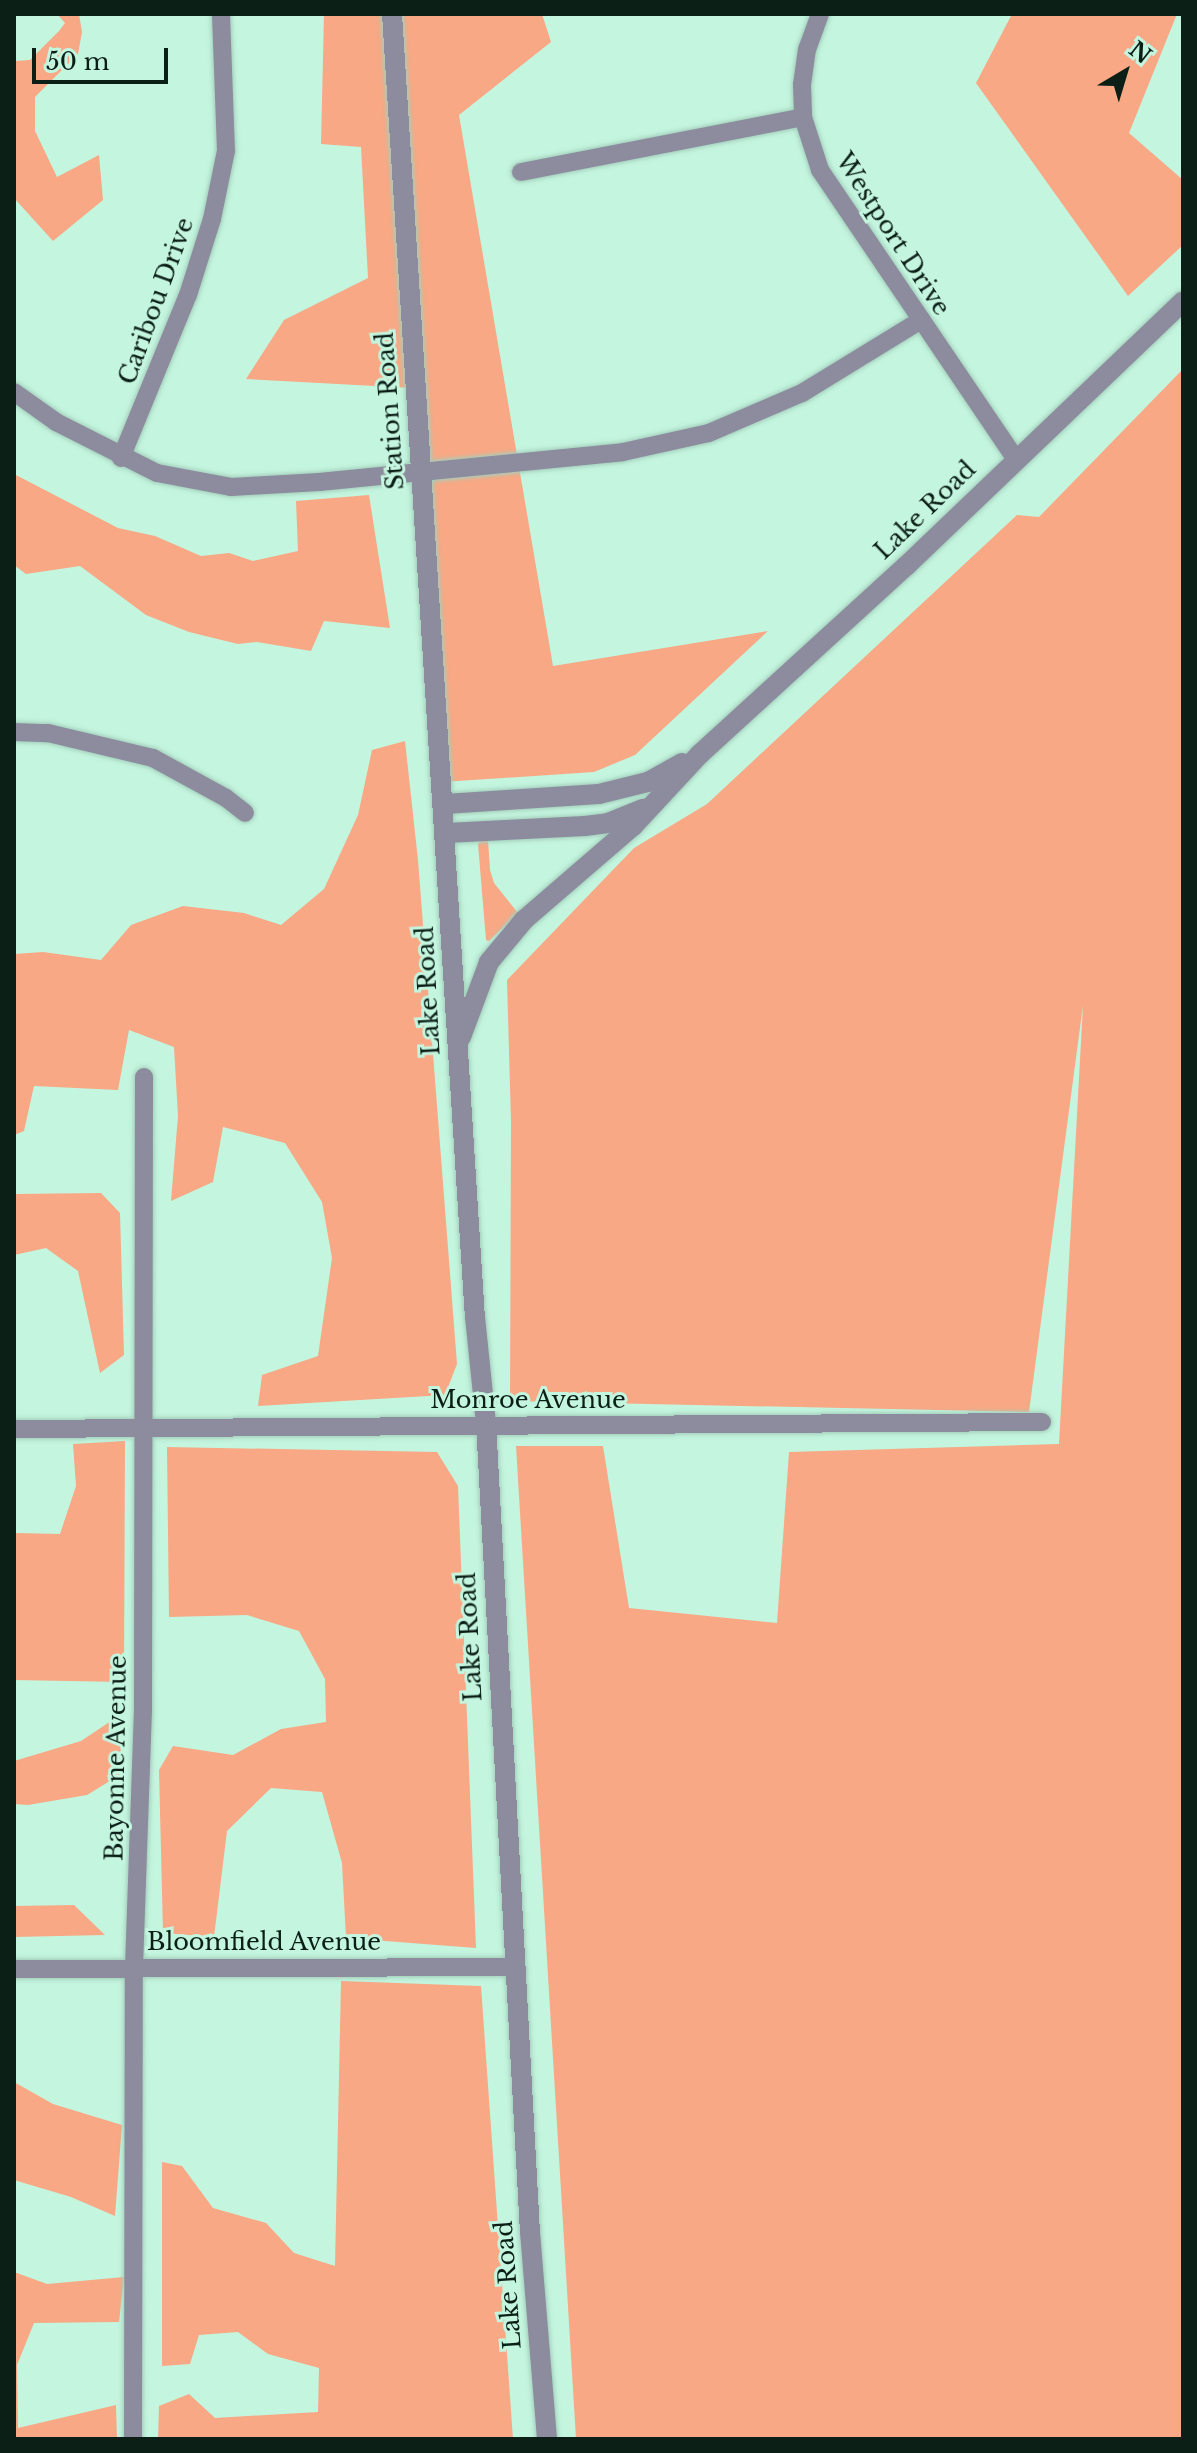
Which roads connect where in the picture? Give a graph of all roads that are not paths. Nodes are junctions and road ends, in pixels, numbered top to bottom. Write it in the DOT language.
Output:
graph roads {
  1 [pos="221,14"];
  2 [pos="392,14"];
  3 [pos="820,14"];
  4 [pos="803,117"];
  5 [pos="521,172"];
  6 [pos="1183,301"];
  7 [pos="921,320"];
  8 [pos="14,392"];
  9 [pos="121,458"];
  10 [pos="1015,458"];
  11 [pos="420,473"];
  12 [pos="14,732"];
  13 [pos="700,754"];
  14 [pos="445,804"];
  15 [pos="648,808"];
  16 [pos="245,813"];
  17 [pos="446,833"];
  18 [pos="457,1048"];
  19 [pos="144,1077"];
  20 [pos="1042,1422"];
  21 [pos="486,1423"];
  22 [pos="14,1429"];
  23 [pos="144,1429"];
  24 [pos="134,1967"];
  25 [pos="515,1967"];
  26 [pos="14,1969"];
  27 [pos="133,2439"];
  28 [pos="547,2439"];
  1 -- 9 [label="street, Caribou Drive"];
  2 -- 11 [label="street, Station Road"];
  3 -- 4 [label="street, Westport Drive"];
  4 -- 5 [label="street"];
  4 -- 7 [label="street, Westport Drive"];
  6 -- 10 [label="street, Lake Road"];
  7 -- 10 [label="street, Westport Drive"];
  7 -- 11 [label="street"];
  8 -- 9 [label="street"];
  9 -- 11 [label="street"];
  10 -- 13 [label="street, Lake Road"];
  11 -- 14 [label="street, Station Road"];
  12 -- 16 [label="street"];
  13 -- 14 [label="street, Lake Road"];
  13 -- 15 [label="street, Lake Road"];
  14 -- 17 [label="street, Lake Road"];
  15 -- 17 [label="street, Lake Road"];
  15 -- 18 [label="street"];
  17 -- 18 [label="street, Lake Road"];
  18 -- 21 [label="street, Lake Road"];
  19 -- 23 [label="street, Bayonne Avenue"];
  20 -- 21 [label="street, Monroe Avenue"];
  21 -- 23 [label="street, Monroe Avenue"];
  21 -- 25 [label="street, Lake Road"];
  22 -- 23 [label="street, Monroe Avenue"];
  23 -- 24 [label="street, Bayonne Avenue"];
  24 -- 25 [label="street, Bloomfield Avenue"];
  24 -- 26 [label="street, Bloomfield Avenue"];
  24 -- 27 [label="street, Bayonne Avenue"];
  25 -- 28 [label="street, Lake Road"];
}
